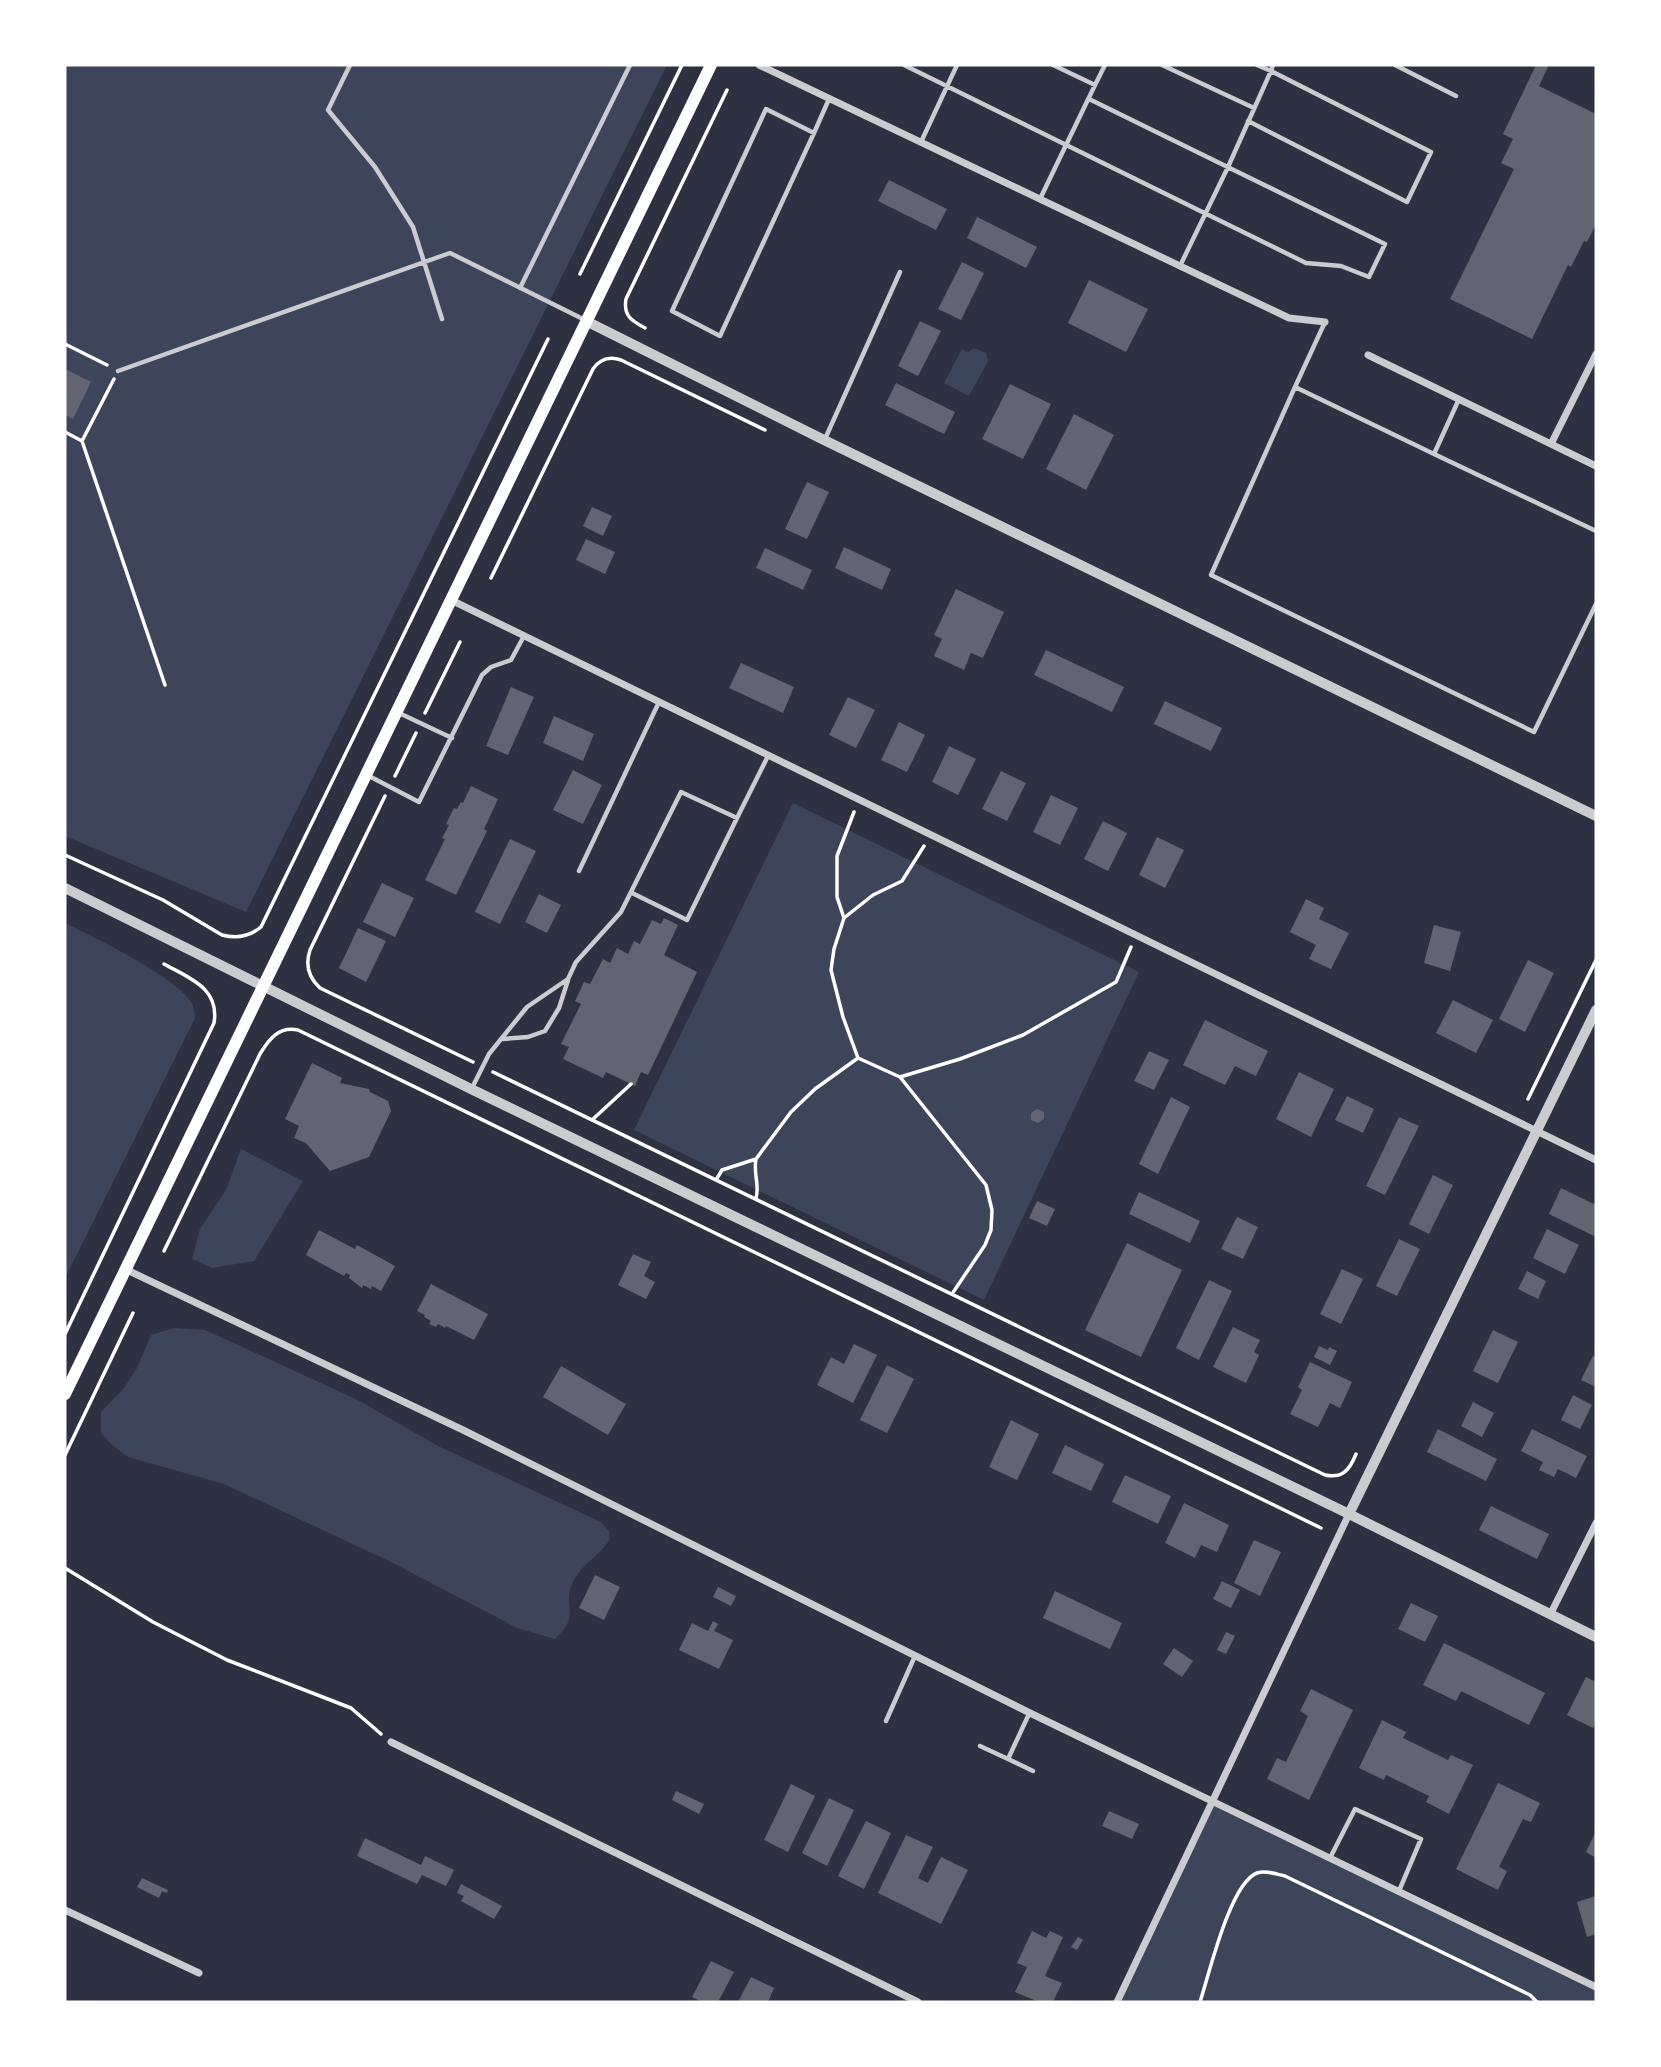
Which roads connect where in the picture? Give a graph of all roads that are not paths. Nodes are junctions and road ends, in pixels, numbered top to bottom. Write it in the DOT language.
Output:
graph roads {
  1 [pos="350,65"];
  2 [pos="630,65"];
  3 [pos="710,65"];
  4 [pos="759,65"];
  5 [pos="904,65"];
  6 [pos="957,65"];
  7 [pos="1053,65"];
  8 [pos="1105,65"];
  9 [pos="1162,65"];
  10 [pos="1257,65"];
  11 [pos="1273,65"];
  12 [pos="1395,65"];
  13 [pos="1271,71"];
  14 [pos="948,85"];
  15 [pos="1095,85"];
  16 [pos="1456,96"];
  17 [pos="830,99"];
  18 [pos="1089,99"];
  19 [pos="1254,108"];
  20 [pos="1248,121"];
  21 [pos="814,133"];
  22 [pos="921,142"];
  23 [pos="1067,144"];
  24 [pos="1228,167"];
  25 [pos="1040,199"];
  26 [pos="1206,212"];
  27 [pos="425,263"];
  28 [pos="1180,266"];
  29 [pos="900,272"];
  30 [pos="520,288"];
  31 [pos="442,319"];
  32 [pos="586,321"];
  33 [pos="1325,321"];
  34 [pos="1596,354"];
  35 [pos="1368,355"];
  36 [pos="118,371"];
  37 [pos="1295,387"];
  38 [pos="1459,399"];
  39 [pos="824,440"];
  40 [pos="1551,444"];
  41 [pos="1434,454"];
  42 [pos="1596,466"];
  43 [pos="1596,531"];
  44 [pos="451,600"];
  45 [pos="1596,604"];
  46 [pos="524,636"];
  47 [pos="659,702"];
  48 [pos="397,712"];
  49 [pos="452,738"];
  50 [pos="768,756"];
  51 [pos="366,775"];
  52 [pos="1596,816"];
  53 [pos="737,818"];
  54 [pos="579,871"];
  55 [pos="65,888"];
  56 [pos="632,893"];
  57 [pos="568,979"];
  58 [pos="264,985"];
  59 [pos="1596,1010"];
  60 [pos="502,1039"];
  61 [pos="471,1088"];
  62 [pos="1537,1132"];
  63 [pos="1596,1160"];
  64 [pos="125,1269"];
  65 [pos="65,1394"];
  66 [pos="1349,1514"];
  67 [pos="1596,1523"];
  68 [pos="1550,1615"];
  69 [pos="1596,1637"];
  70 [pos="915,1656"];
  71 [pos="1030,1713"];
  72 [pos="886,1721"];
  73 [pos="391,1742"];
  74 [pos="980,1746"];
  75 [pos="1008,1759"];
  76 [pos="1033,1771"];
  77 [pos="1213,1801"];
  78 [pos="1330,1858"];
  79 [pos="1399,1891"];
  80 [pos="65,1910"];
  81 [pos="200,1973"];
  82 [pos="1596,1987"];
  83 [pos="918,2002"];
  84 [pos="1117,2002"];
  1 -- 27 [label="lane"];
  2 -- 30 [label="lane"];
  3 -- 32 [label="main road"];
  4 -- 17 [label="street"];
  5 -- 14 [label="lane"];
  6 -- 14 [label="lane"];
  7 -- 15 [label="lane"];
  8 -- 15 [label="lane"];
  9 -- 19 [label="lane"];
  10 -- 13 [label="lane"];
  11 -- 13 [label="lane"];
  12 -- 16 [label="lane"];
  13 -- 19 [label="lane"];
  13 -- 20 [label="lane"];
  14 -- 22 [label="lane"];
  14 -- 23 [label="lane"];
  15 -- 18 [label="lane"];
  17 -- 21 [label="lane"];
  17 -- 22 [label="street"];
  18 -- 23 [label="lane"];
  18 -- 24 [label="lane"];
  19 -- 20 [label="lane"];
  20 -- 24 [label="lane"];
  21 -- 21 [label="lane"];
  22 -- 25 [label="street"];
  23 -- 25 [label="lane"];
  23 -- 26 [label="lane"];
  24 -- 26 [label="lane"];
  24 -- 26 [label="lane"];
  25 -- 28 [label="street"];
  26 -- 28 [label="lane"];
  27 -- 30 [label="lane"];
  27 -- 31 [label="lane"];
  27 -- 36 [label="lane"];
  28 -- 33 [label="street"];
  29 -- 39 [label="lane"];
  30 -- 32 [label="lane"];
  32 -- 39 [label="street"];
  32 -- 44 [label="main road"];
  33 -- 37 [label="lane"];
  34 -- 40 [label="street"];
  35 -- 38 [label="street"];
  37 -- 41 [label="lane"];
  37 -- 45 [label="lane"];
  38 -- 40 [label="street"];
  38 -- 41 [label="lane"];
  39 -- 52 [label="street"];
  40 -- 42 [label="street"];
  41 -- 43 [label="lane"];
  44 -- 46 [label="street"];
  44 -- 48 [label="main road"];
  46 -- 47 [label="street"];
  46 -- 49 [label="lane"];
  47 -- 50 [label="street"];
  47 -- 54 [label="lane"];
  48 -- 49 [label="lane"];
  48 -- 51 [label="main road"];
  49 -- 51 [label="lane"];
  50 -- 53 [label="lane"];
  50 -- 62 [label="street"];
  51 -- 58 [label="main road"];
  53 -- 56 [label="lane"];
  53 -- 56 [label="lane"];
  55 -- 58 [label="street"];
  56 -- 57 [label="lane"];
  57 -- 60 [label="lane"];
  57 -- 60 [label="lane"];
  58 -- 61 [label="street"];
  58 -- 64 [label="main road"];
  59 -- 62 [label="street"];
  60 -- 61 [label="lane"];
  61 -- 66 [label="street"];
  62 -- 63 [label="street"];
  62 -- 66 [label="street"];
  64 -- 65 [label="main road"];
  64 -- 70 [label="street"];
  66 -- 68 [label="street"];
  66 -- 77 [label="street"];
  67 -- 68 [label="street"];
  68 -- 69 [label="street"];
  70 -- 71 [label="street"];
  70 -- 72 [label="lane"];
  71 -- 75 [label="lane"];
  71 -- 77 [label="street"];
  73 -- 83 [label="street"];
  74 -- 75 [label="lane"];
  75 -- 76 [label="lane"];
  77 -- 78 [label="street"];
  77 -- 84 [label="street"];
  78 -- 79 [label="street"];
  78 -- 79 [label="lane"];
  79 -- 82 [label="street"];
  80 -- 81 [label="street"];
}
